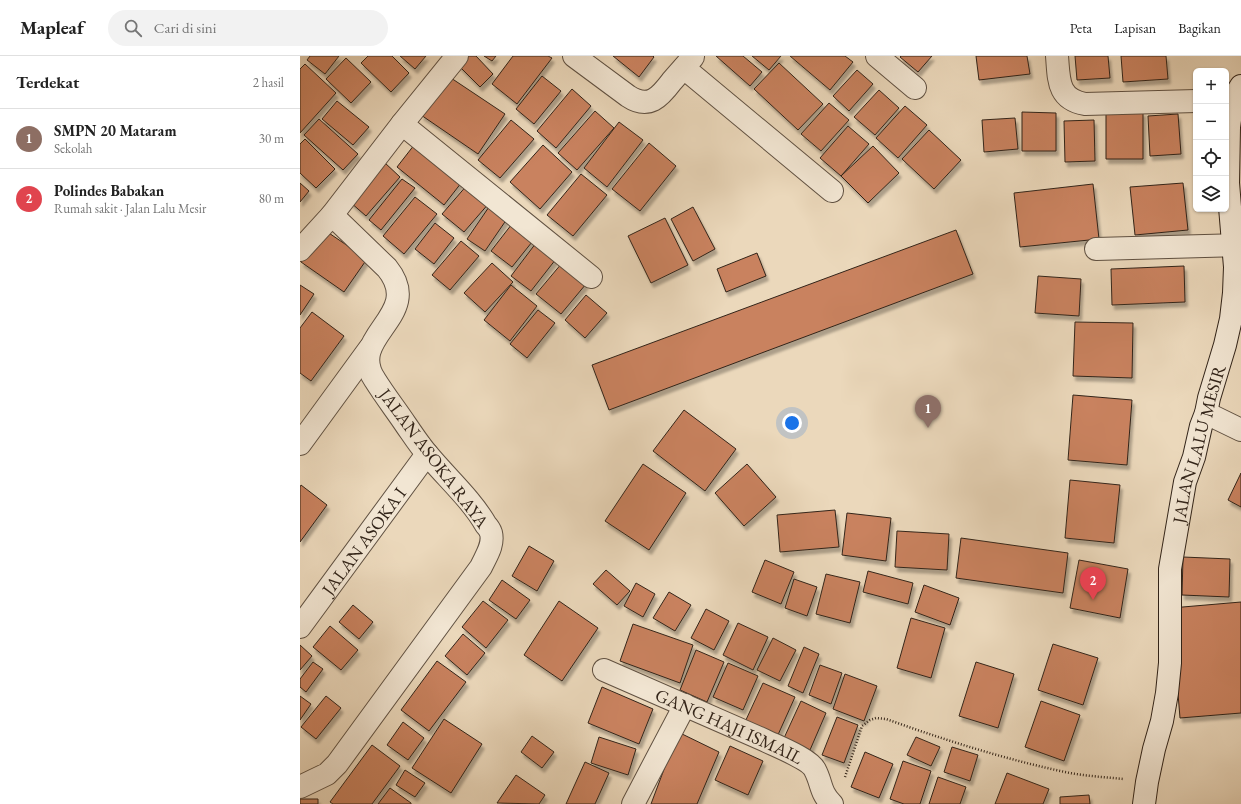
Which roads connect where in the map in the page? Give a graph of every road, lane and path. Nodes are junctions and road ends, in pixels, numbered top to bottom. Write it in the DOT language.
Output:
graph roads {
  1 [pos="457,56"];
  2 [pos="574,56"];
  3 [pos="877,56"];
  4 [pos="1057,56"];
  5 [pos="688,62"];
  6 [pos="915,88"];
  7 [pos="1233,95"];
  8 [pos="1193,101"];
  9 [pos="402,124"];
  10 [pos="1235,164"];
  11 [pos="832,191"];
  12 [pos="332,215"];
  13 [pos="1237,245"];
  14 [pos="1096,249"];
  15 [pos="300,250"];
  16 [pos="591,277"];
  17 [pos="370,348"];
  18 [pos="1206,413"];
  19 [pos="1241,430"];
  20 [pos="300,444"];
  21 [pos="427,454"];
  22 [pos="300,627"];
  23 [pos="604,670"];
  24 [pos="684,706"];
  25 [pos="1147,782"];
  26 [pos="843,783"];
  27 [pos="300,786"];
  28 [pos="633,804"];
  29 [pos="832,804"];
  30 [pos="1144,804"];
  1 -- 9 [label="street"];
  2 -- 5 [label="street"];
  3 -- 6 [label="street"];
  4 -- 8 [label="street"];
  5 -- 11 [label="street"];
  7 -- 10 [label="street, JALAN LALU MESIR"];
  9 -- 12 [label="street"];
  9 -- 16 [label="street"];
  10 -- 13 [label="street, JALAN LALU MESIR"];
  12 -- 15 [label="street"];
  12 -- 17 [label="street, JALAN ASOKA RAYA"];
  13 -- 14 [label="street"];
  13 -- 18 [label="street, JALAN LALU MESIR"];
  17 -- 20 [label="street"];
  17 -- 21 [label="street, JALAN ASOKA RAYA"];
  18 -- 19 [label="street"];
  18 -- 25 [label="street, JALAN LALU MESIR"];
  21 -- 22 [label="street, JALAN ASOKA I"];
  21 -- 27 [label="street, JALAN ASOKA RAYA"];
  23 -- 24 [label="street, GANG HAJI ISMAIL"];
  24 -- 28 [label="street"];
  24 -- 29 [label="street, GANG HAJI ISMAIL"];
  25 -- 26 [label="path"];
  25 -- 30 [label="street, JALAN LALU MESIR"];
}
